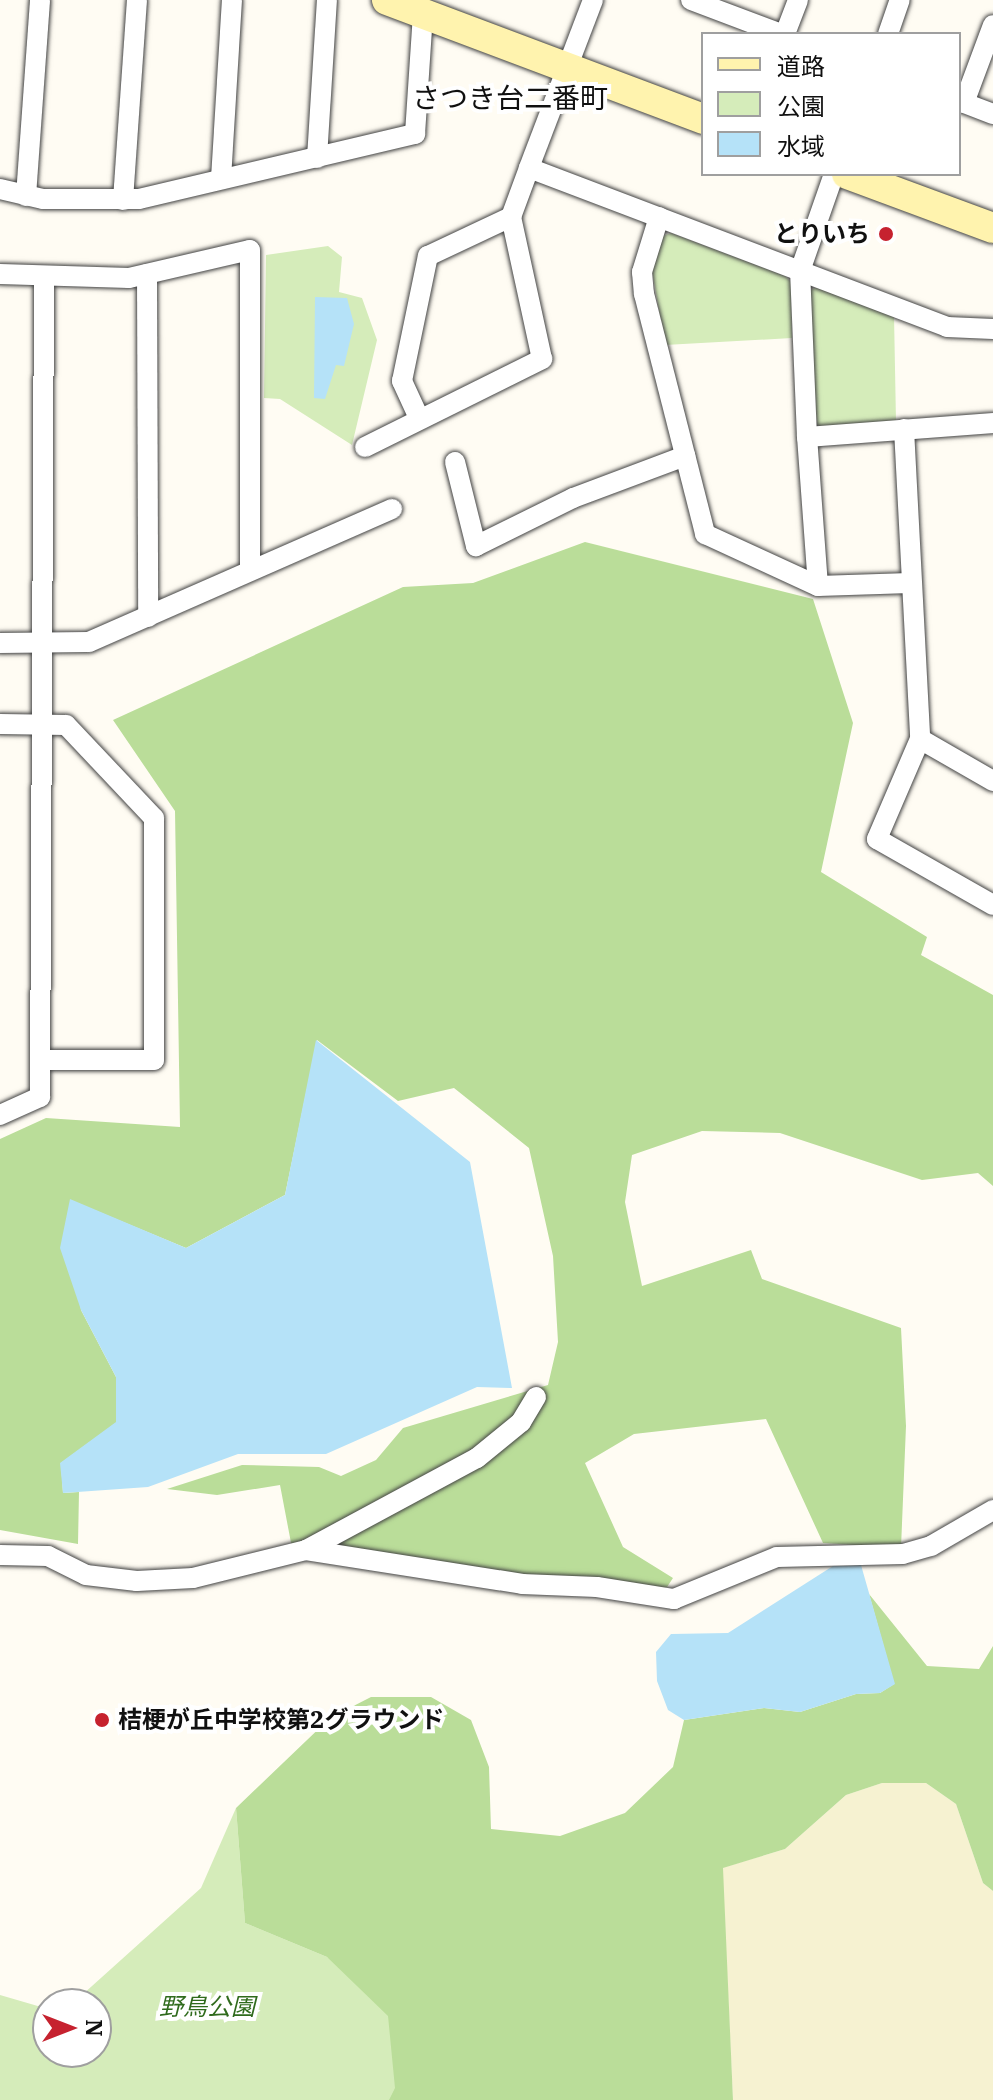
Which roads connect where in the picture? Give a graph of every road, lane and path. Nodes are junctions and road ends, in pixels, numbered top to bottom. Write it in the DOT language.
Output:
graph roads {
  1 [pos="40,0"];
  2 [pos="137,0"];
  3 [pos="232,0"];
  4 [pos="327,0"];
  5 [pos="387,0"];
  6 [pos="593,0"];
  7 [pos="694,0"];
  8 [pos="798,0"];
  9 [pos="900,0"];
  10 [pos="423,13"];
  11 [pos="993,25"];
  12 [pos="778,32"];
  13 [pos="784,32"];
  14 [pos="889,32"];
  15 [pos="567,67"];
  16 [pos="962,102"];
  17 [pos="993,114"];
  18 [pos="701,118"];
  19 [pos="317,158"];
  20 [pos="529,168"];
  21 [pos="833,176"];
  22 [pos="852,176"];
  23 [pos="221,179"];
  24 [pos="0,189"];
  25 [pos="26,196"];
  26 [pos="123,200"];
  27 [pos="511,217"];
  28 [pos="659,217"];
  29 [pos="993,228"];
  30 [pos="800,271"];
  31 [pos="0,274"];
  32 [pos="147,274"];
  33 [pos="44,277"];
  34 [pos="993,329"];
  35 [pos="419,418"];
  36 [pos="993,423"];
  37 [pos="904,429"];
  38 [pos="807,437"];
  39 [pos="365,447"];
  40 [pos="685,456"];
  41 [pos="455,462"];
  42 [pos="392,509"];
  43 [pos="250,569"];
  44 [pos="910,583"];
  45 [pos="818,586"];
  46 [pos="148,617"];
  47 [pos="0,643"];
  48 [pos="44,643"];
  49 [pos="0,724"];
  50 [pos="41,725"];
  51 [pos="920,739"];
  52 [pos="993,781"];
  53 [pos="993,905"];
  54 [pos="41,1060"];
  55 [pos="0,1115"];
  56 [pos="536,1397"];
  57 [pos="993,1510"];
  58 [pos="306,1550"];
  59 [pos="0,1555"];
  1 -- 25 [label="street"];
  2 -- 26 [label="street"];
  3 -- 23 [label="street"];
  4 -- 19 [label="street"];
  5 -- 10 [label="street"];
  6 -- 15 [label="street"];
  7 -- 12 [label="street"];
  8 -- 13 [label="street"];
  9 -- 14 [label="street"];
  10 -- 15 [label="street"];
  10 -- 19 [label="street"];
  11 -- 16 [label="street"];
  15 -- 18 [label="street"];
  15 -- 20 [label="street"];
  16 -- 17 [label="street"];
  19 -- 23 [label="street"];
  20 -- 27 [label="street"];
  20 -- 28 [label="street"];
  21 -- 30 [label="street"];
  22 -- 29 [label="street"];
  23 -- 26 [label="street"];
  24 -- 25 [label="street"];
  25 -- 26 [label="street"];
  27 -- 35 [label="street"];
  27 -- 35 [label="street"];
  28 -- 30 [label="street"];
  28 -- 40 [label="street"];
  30 -- 34 [label="street"];
  30 -- 38 [label="street"];
  31 -- 33 [label="street"];
  32 -- 33 [label="street"];
  32 -- 43 [label="street"];
  32 -- 46 [label="street"];
  33 -- 48 [label="street"];
  35 -- 39 [label="street"];
  36 -- 37 [label="street"];
  37 -- 38 [label="street"];
  37 -- 44 [label="street"];
  38 -- 45 [label="street"];
  40 -- 41 [label="street"];
  40 -- 45 [label="street"];
  42 -- 43 [label="street"];
  43 -- 46 [label="street"];
  44 -- 45 [label="street"];
  44 -- 51 [label="street"];
  46 -- 48 [label="street"];
  47 -- 48 [label="street"];
  48 -- 50 [label="street"];
  49 -- 50 [label="street"];
  50 -- 54 [label="street"];
  50 -- 54 [label="street"];
  51 -- 52 [label="street"];
  51 -- 53 [label="street"];
  54 -- 55 [label="street"];
  56 -- 58 [label="street"];
  57 -- 58 [label="street"];
  58 -- 59 [label="street"];
}
